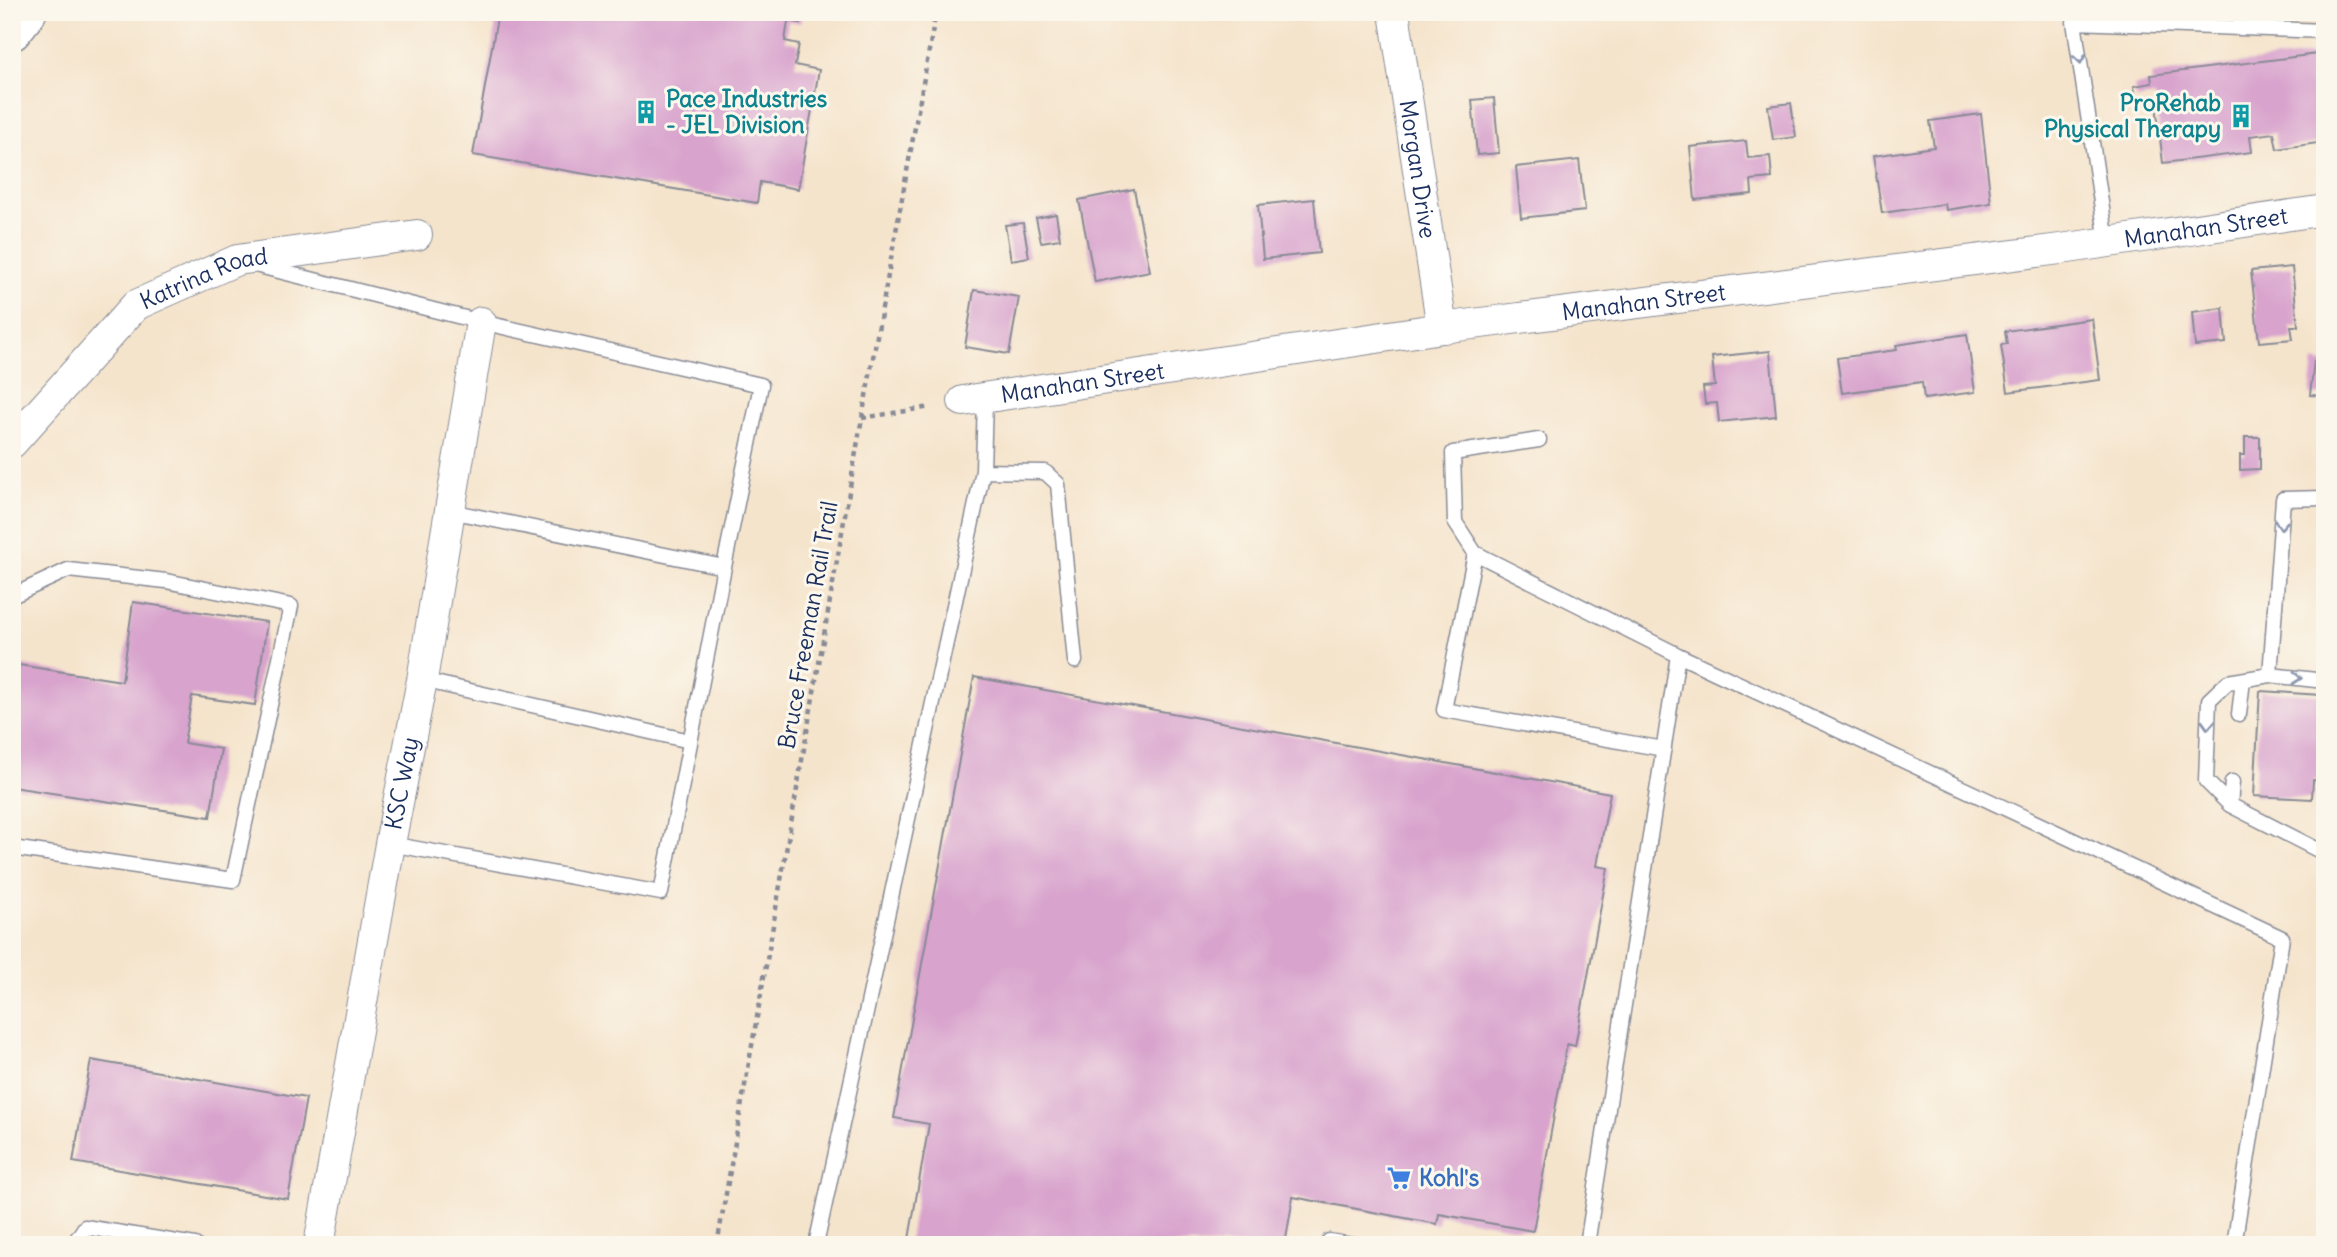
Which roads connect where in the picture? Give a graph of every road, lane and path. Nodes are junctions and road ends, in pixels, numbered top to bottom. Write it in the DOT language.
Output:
graph roads {
  1 [pos="27,12"];
  2 [pos="936,12"];
  3 [pos="1394,12"];
  4 [pos="2074,17"];
  5 [pos="12,31"];
  6 [pos="2325,31"];
  7 [pos="2325,210"];
  8 [pos="416,234"];
  9 [pos="2108,242"];
  10 [pos="237,260"];
  11 [pos="481,323"];
  12 [pos="1442,328"];
  13 [pos="974,399"];
  14 [pos="862,418"];
  15 [pos="1539,440"];
  16 [pos="12,443"];
  17 [pos="983,471"];
  18 [pos="2325,498"];
  19 [pos="450,512"];
  20 [pos="1475,553"];
  21 [pos="724,567"];
  22 [pos="12,596"];
  23 [pos="1678,655"];
  24 [pos="1075,661"];
  25 [pos="2270,676"];
  26 [pos="422,680"];
  27 [pos="2243,680"];
  28 [pos="2325,681"];
  29 [pos="2239,714"];
  30 [pos="690,741"];
  31 [pos="1664,749"];
  32 [pos="2232,782"];
  33 [pos="2230,805"];
  34 [pos="390,844"];
  35 [pos="12,848"];
  36 [pos="2325,851"];
  37 [pos="72,1245"];
  38 [pos="195,1245"];
  39 [pos="319,1245"];
  40 [pos="717,1245"];
  41 [pos="816,1245"];
  42 [pos="1329,1245"];
  43 [pos="1352,1245"];
  44 [pos="1587,1245"];
  45 [pos="2234,1245"];
  1 -- 5 [label="highway"];
  2 -- 14 [label="path, Bruce Freeman Rail Trail"];
  3 -- 12 [label="street, Morgan Drive"];
  4 -- 6 [label="lane"];
  4 -- 9 [label="lane, one-way"];
  7 -- 9 [label="street, Manahan Street"];
  8 -- 10 [label="street, Katrina Road"];
  9 -- 12 [label="street, Manahan Street"];
  10 -- 11 [label="lane"];
  10 -- 16 [label="street, Katrina Road"];
  11 -- 19 [label="street, KSC Way"];
  11 -- 21 [label="lane"];
  12 -- 13 [label="street, Manahan Street"];
  13 -- 14 [label="path"];
  13 -- 17 [label="lane"];
  14 -- 40 [label="path, Bruce Freeman Rail Trail"];
  15 -- 20 [label="lane"];
  17 -- 24 [label="lane"];
  17 -- 41 [label="lane"];
  18 -- 25 [label="lane, one-way"];
  19 -- 21 [label="lane"];
  19 -- 26 [label="street, KSC Way"];
  20 -- 23 [label="lane"];
  20 -- 31 [label="lane"];
  21 -- 30 [label="lane"];
  22 -- 35 [label="lane"];
  23 -- 31 [label="lane"];
  23 -- 45 [label="lane"];
  25 -- 27 [label="lane"];
  25 -- 28 [label="lane, one-way"];
  26 -- 30 [label="lane"];
  26 -- 34 [label="street, KSC Way"];
  27 -- 29 [label="lane"];
  27 -- 33 [label="lane, one-way"];
  30 -- 34 [label="lane"];
  31 -- 44 [label="lane"];
  32 -- 33 [label="lane"];
  33 -- 36 [label="lane"];
  34 -- 39 [label="street, KSC Way"];
  37 -- 38 [label="lane"];
  42 -- 43 [label="lane"];
}
